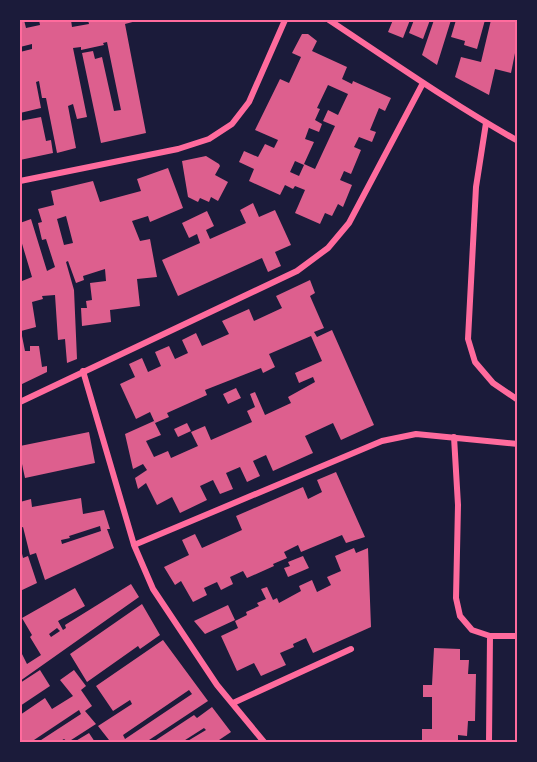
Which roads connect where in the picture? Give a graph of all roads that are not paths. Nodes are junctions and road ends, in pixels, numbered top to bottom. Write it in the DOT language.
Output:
graph roads {
  1 [pos="285,20"];
  2 [pos="329,20"];
  3 [pos="423,83"];
  4 [pos="486,123"];
  5 [pos="518,141"];
  6 [pos="20,181"];
  7 [pos="83,370"];
  8 [pos="518,400"];
  9 [pos="20,402"];
  10 [pos="454,437"];
  11 [pos="518,444"];
  12 [pos="134,545"];
  13 [pos="490,636"];
  14 [pos="518,636"];
  15 [pos="351,649"];
  16 [pos="233,703"];
  17 [pos="264,742"];
  18 [pos="489,742"];
  1 -- 6 [label="street"];
  2 -- 3 [label="street"];
  3 -- 4 [label="street"];
  3 -- 7 [label="street"];
  4 -- 5 [label="street"];
  4 -- 8 [label="street"];
  7 -- 9 [label="street"];
  7 -- 12 [label="street"];
  10 -- 11 [label="street"];
  10 -- 12 [label="street"];
  10 -- 13 [label="street"];
  12 -- 16 [label="street"];
  13 -- 14 [label="street"];
  13 -- 18 [label="street"];
  15 -- 16 [label="street"];
  16 -- 17 [label="street"];
}
